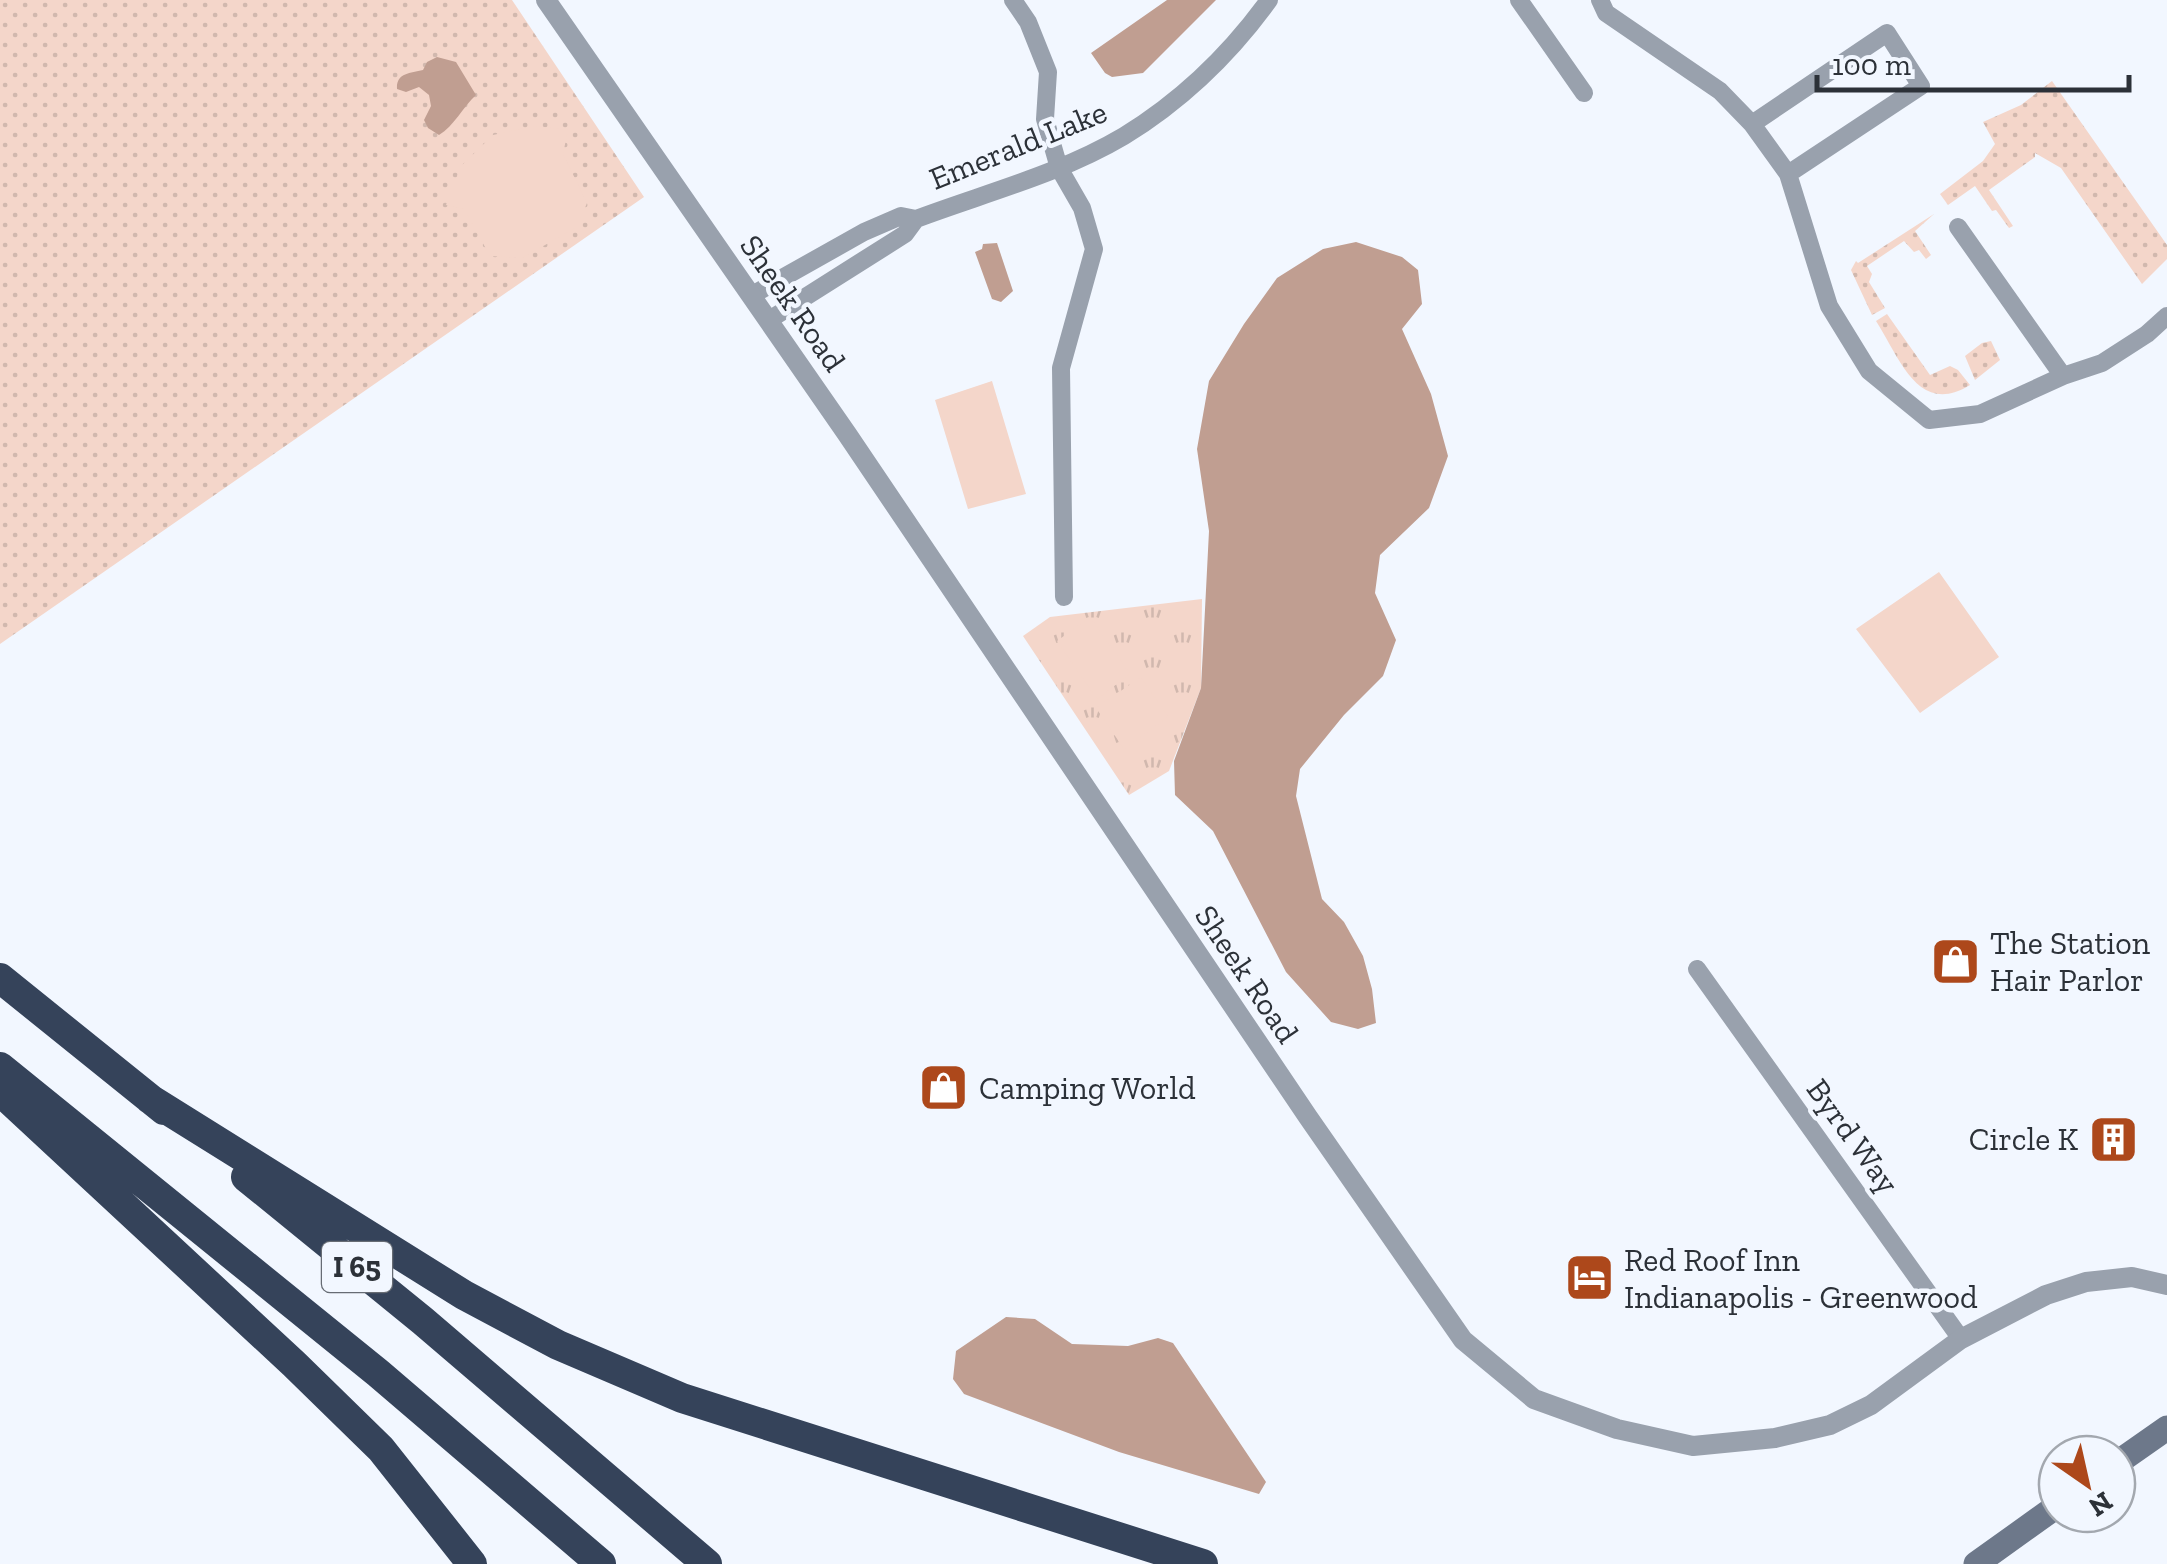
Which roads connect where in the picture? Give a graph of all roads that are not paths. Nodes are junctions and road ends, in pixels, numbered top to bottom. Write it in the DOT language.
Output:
graph roads {
  1 [pos="546,0"];
  2 [pos="1012,0"];
  3 [pos="1269,0"];
  4 [pos="1519,0"];
  5 [pos="1600,0"];
  6 [pos="1584,93"];
  7 [pos="1752,124"];
  8 [pos="1059,168"];
  9 [pos="1788,174"];
  10 [pos="916,219"];
  11 [pos="1958,227"];
  12 [pos="752,296"];
  13 [pos="2167,316"];
  14 [pos="769,320"];
  15 [pos="2063,376"];
  16 [pos="1064,597"];
  17 [pos="1697,969"];
  18 [pos="0,978"];
  19 [pos="0,1067"];
  20 [pos="0,1090"];
  21 [pos="150,1099"];
  22 [pos="2167,1285"];
  23 [pos="1961,1339"];
  24 [pos="2167,1428"];
  25 [pos="2137,1450"];
  26 [pos="2037,1520"];
  27 [pos="472,1564"];
  28 [pos="601,1564"];
  29 [pos="706,1564"];
  30 [pos="1204,1564"];
  31 [pos="1976,1564"];
  1 -- 12 [label="street, Sheek Road"];
  2 -- 8 [label="street"];
  3 -- 8 [label="street, Emerald Lake"];
  4 -- 6 [label="street"];
  5 -- 7 [label="street"];
  7 -- 9 [label="street"];
  7 -- 9 [label="street"];
  8 -- 10 [label="street, Emerald Lake"];
  8 -- 16 [label="street"];
  9 -- 15 [label="street"];
  10 -- 12 [label="street, Emerald Lake"];
  10 -- 14 [label="street, Emerald Lake"];
  11 -- 15 [label="street"];
  12 -- 14 [label="street, Sheek Road"];
  13 -- 15 [label="street"];
  14 -- 23 [label="street, Sheek Road"];
  17 -- 23 [label="street, Byrd Way"];
  18 -- 21 [label="highway, I 65"];
  19 -- 28 [label="highway, I 65"];
  20 -- 27 [label="highway"];
  21 -- 29 [label="highway, I 65"];
  21 -- 30 [label="highway"];
  22 -- 23 [label="street, Sheek Road"];
  24 -- 25 [label="main road"];
  26 -- 31 [label="main road"];
}
